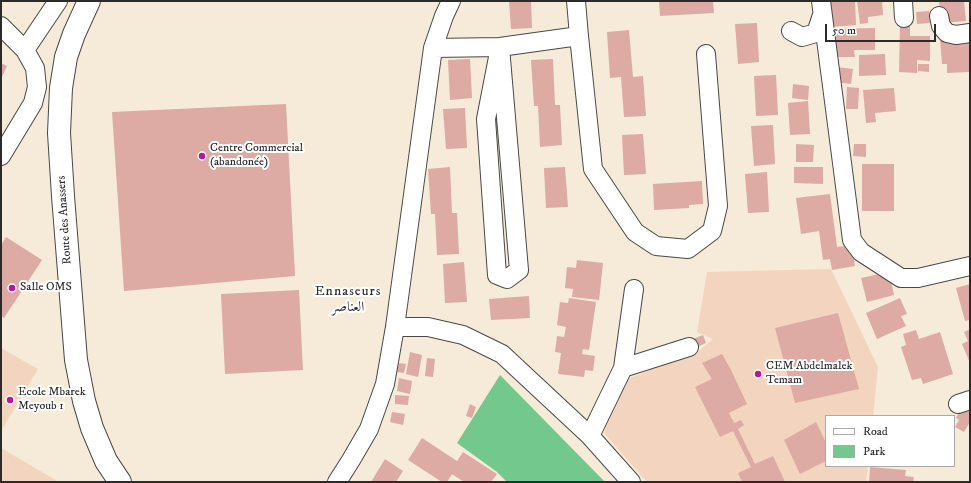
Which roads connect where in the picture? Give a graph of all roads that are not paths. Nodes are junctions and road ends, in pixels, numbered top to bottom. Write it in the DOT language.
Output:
graph roads {
  1 [pos="58,1"];
  2 [pos="89,1"];
  3 [pos="451,1"];
  4 [pos="576,1"];
  5 [pos="821,8"];
  6 [pos="939,16"];
  7 [pos="1,26"];
  8 [pos="791,31"];
  9 [pos="970,33"];
  10 [pos="579,36"];
  11 [pos="500,47"];
  12 [pos="433,48"];
  13 [pos="25,50"];
  14 [pos="706,54"];
  15 [pos="1,156"];
  16 [pos="970,266"];
  17 [pos="634,289"];
  18 [pos="395,327"];
  19 [pos="689,347"];
  20 [pos="623,368"];
  21 [pos="590,436"];
  22 [pos="106,461"];
  23 [pos="113,482"];
  24 [pos="120,482"];
  25 [pos="337,482"];
  26 [pos="631,482"];
  1 -- 13 [label="street"];
  2 -- 22 [label="main road, Route des Anassers"];
  3 -- 12 [label="street"];
  4 -- 10 [label="street"];
  5 -- 8 [label="street"];
  5 -- 16 [label="street"];
  6 -- 9 [label="street"];
  7 -- 13 [label="street"];
  10 -- 11 [label="street"];
  10 -- 14 [label="street"];
  11 -- 11 [label="street"];
  11 -- 12 [label="street"];
  12 -- 18 [label="street"];
  13 -- 15 [label="street"];
  17 -- 20 [label="street"];
  18 -- 21 [label="street"];
  18 -- 25 [label="street"];
  19 -- 20 [label="street"];
  20 -- 21 [label="street"];
  21 -- 26 [label="street"];
  22 -- 23 [label="main road"];
  22 -- 24 [label="main road, Route des Anassers"];
}
